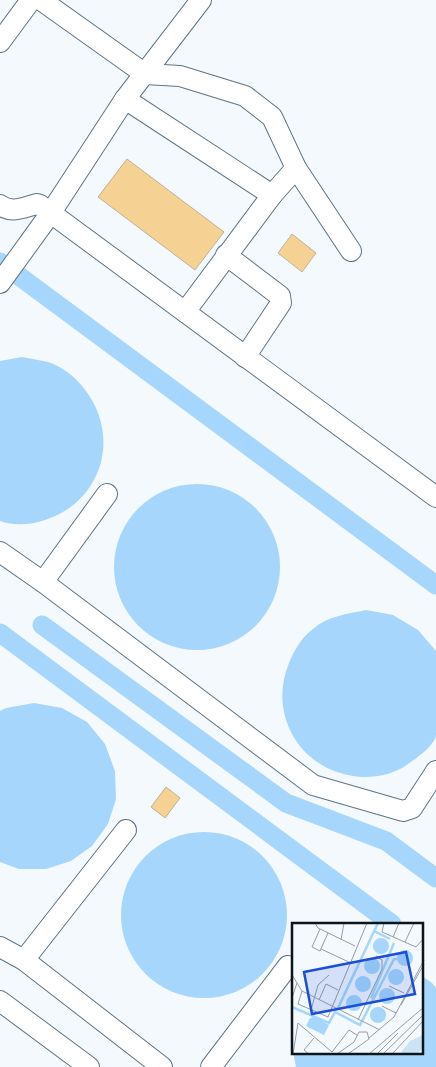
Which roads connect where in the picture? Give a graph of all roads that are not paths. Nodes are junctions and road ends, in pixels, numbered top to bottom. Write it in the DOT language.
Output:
graph roads {
  1 [pos="31,0"];
  2 [pos="41,0"];
  3 [pos="201,0"];
  4 [pos="0,42"];
  5 [pos="145,74"];
  6 [pos="125,99"];
  7 [pos="296,168"];
  8 [pos="272,196"];
  9 [pos="0,205"];
  10 [pos="50,214"];
  11 [pos="351,251"];
  12 [pos="226,255"];
  13 [pos="0,283"];
  14 [pos="185,312"];
  15 [pos="245,357"];
  16 [pos="433,489"];
  17 [pos="107,494"];
  18 [pos="0,552"];
  19 [pos="42,582"];
  20 [pos="436,771"];
  21 [pos="126,830"];
  22 [pos="0,947"];
  23 [pos="24,960"];
  24 [pos="288,966"];
  25 [pos="0,1001"];
  26 [pos="89,1067"];
  27 [pos="162,1067"];
  28 [pos="211,1067"];
  1 -- 4 [label="lane"];
  2 -- 5 [label="lane"];
  3 -- 5 [label="lane"];
  5 -- 6 [label="lane"];
  5 -- 7 [label="lane"];
  6 -- 8 [label="lane"];
  6 -- 10 [label="lane"];
  7 -- 8 [label="lane"];
  7 -- 11 [label="lane"];
  8 -- 12 [label="lane"];
  9 -- 10 [label="lane"];
  10 -- 13 [label="lane"];
  10 -- 14 [label="lane"];
  12 -- 14 [label="lane"];
  12 -- 15 [label="lane"];
  14 -- 15 [label="lane"];
  15 -- 16 [label="lane"];
  17 -- 19 [label="lane"];
  18 -- 19 [label="lane"];
  19 -- 20 [label="lane"];
  21 -- 23 [label="lane"];
  22 -- 23 [label="lane"];
  23 -- 27 [label="lane"];
  24 -- 28 [label="lane"];
  25 -- 26 [label="lane"];
}
